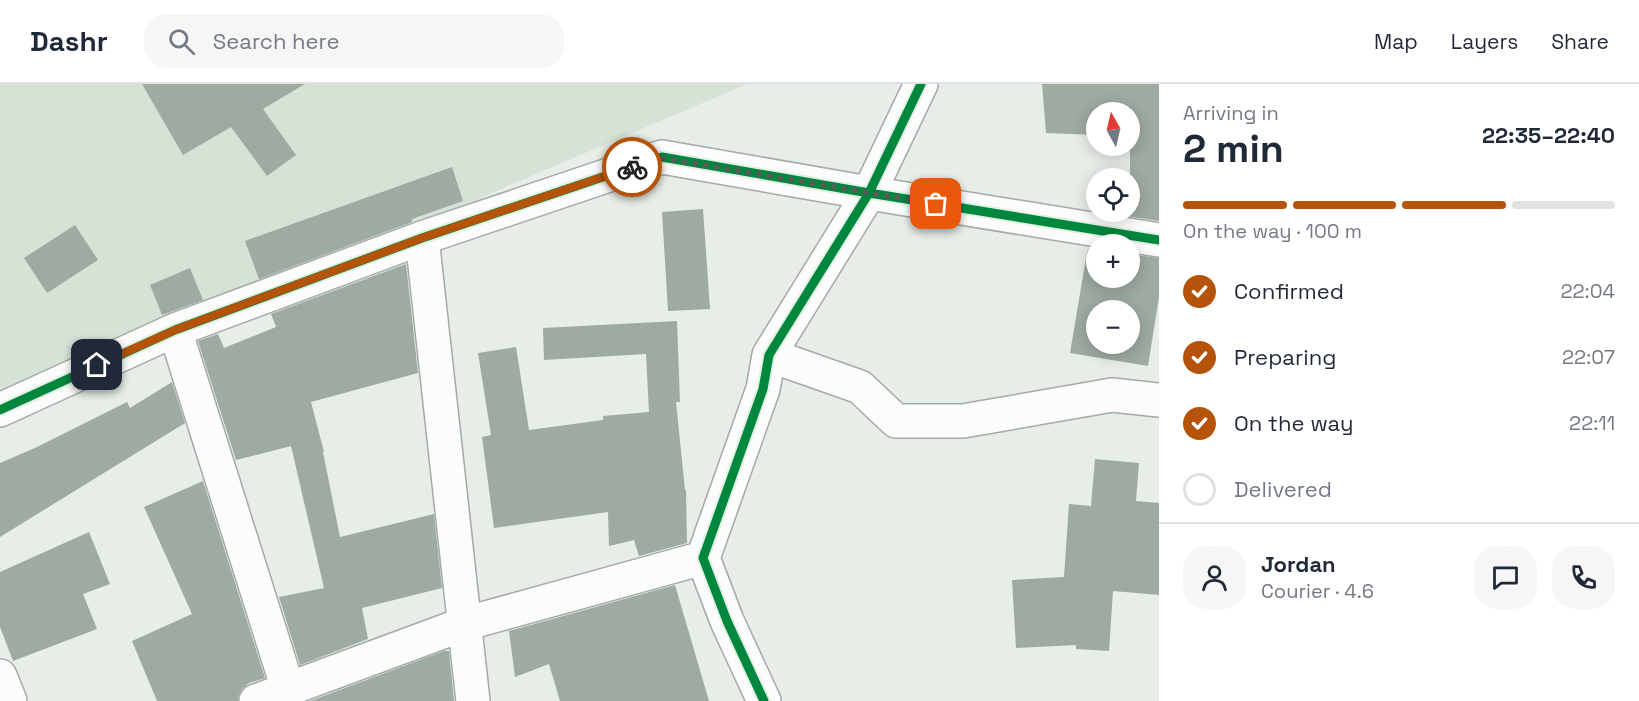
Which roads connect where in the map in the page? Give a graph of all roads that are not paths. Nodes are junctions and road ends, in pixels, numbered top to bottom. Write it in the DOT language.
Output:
graph roads {
  1 [pos="921,84"];
  2 [pos="869,193"];
  3 [pos="422,238"];
  4 [pos="1159,240"];
  5 [pos="175,330"];
  6 [pos="769,355"];
  7 [pos="1159,400"];
  8 [pos="0,410"];
  9 [pos="703,558"];
  10 [pos="464,624"];
  11 [pos="0,676"];
  12 [pos="288,689"];
  13 [pos="10,701"];
  14 [pos="256,701"];
  15 [pos="472,701"];
  16 [pos="764,701"];
  1 -- 2 [label="street"];
  2 -- 3 [label="street"];
  2 -- 4 [label="street"];
  2 -- 6 [label="street"];
  3 -- 5 [label="street"];
  3 -- 10 [label="street"];
  5 -- 8 [label="street"];
  5 -- 12 [label="street"];
  6 -- 7 [label="street"];
  6 -- 9 [label="street"];
  9 -- 10 [label="street"];
  9 -- 16 [label="street"];
  10 -- 12 [label="street"];
  10 -- 15 [label="street"];
  11 -- 13 [label="street"];
  12 -- 14 [label="street"];
}
